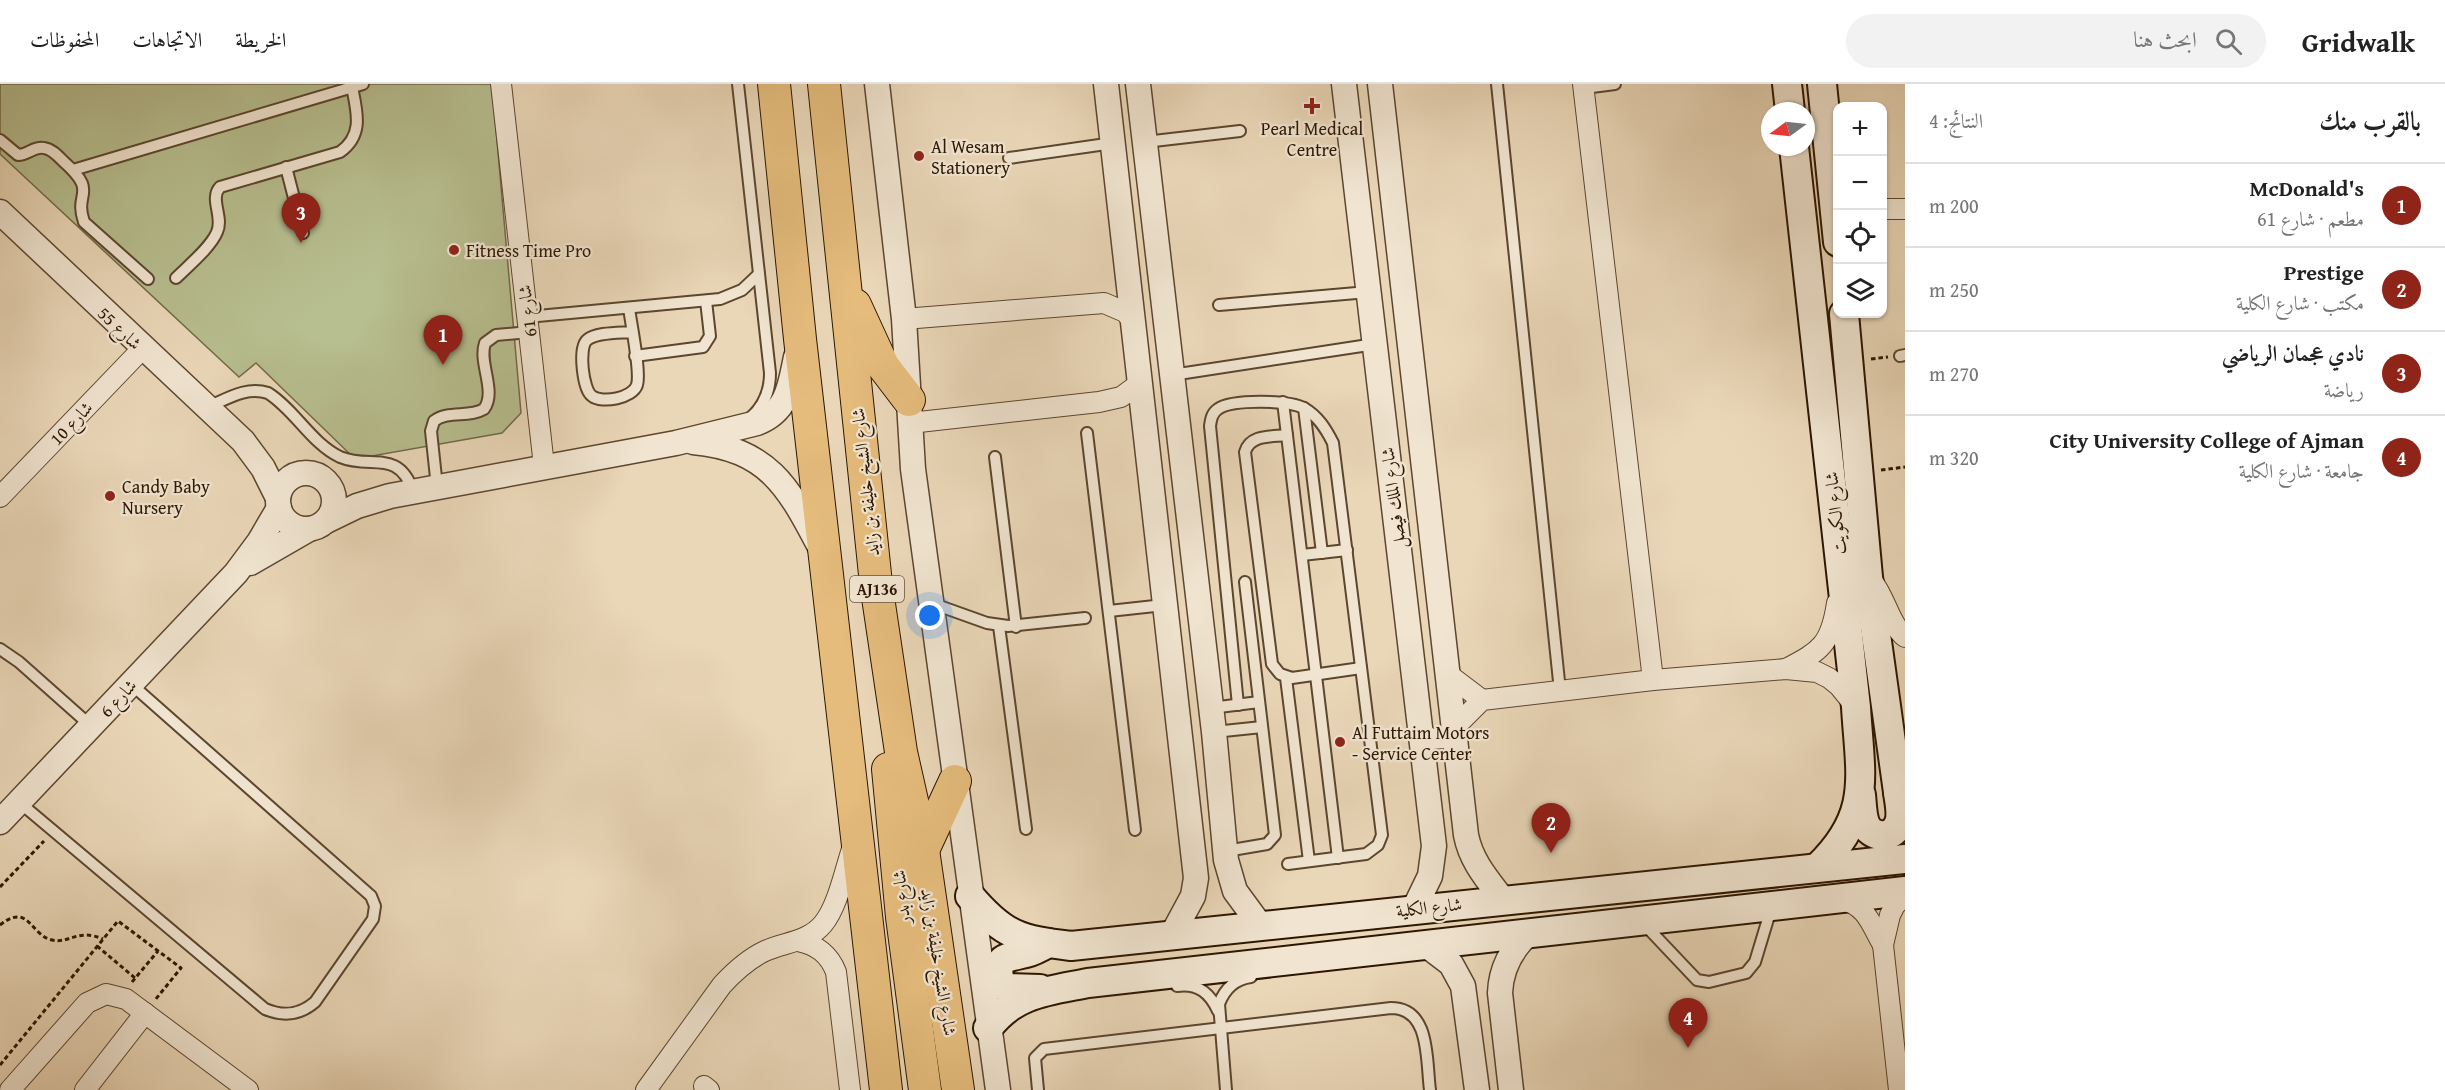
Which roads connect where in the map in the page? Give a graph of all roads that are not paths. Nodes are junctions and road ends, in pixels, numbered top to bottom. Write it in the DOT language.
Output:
graph roads {
  1 [pos="363,84"];
  2 [pos="501,84"];
  3 [pos="738,84"];
  4 [pos="774,84"];
  5 [pos="824,84"];
  6 [pos="877,84"];
  7 [pos="1106,84"];
  8 [pos="1138,84"];
  9 [pos="1344,84"];
  10 [pos="1380,84"];
  11 [pos="1497,84"];
  12 [pos="1615,84"];
  13 [pos="1787,84"];
  14 [pos="1822,84"];
  15 [pos="1583,86"];
  16 [pos="352,87"];
  17 [pos="1789,102"];
  18 [pos="1240,131"];
  19 [pos="0,140"];
  20 [pos="1113,142"];
  21 [pos="1145,142"];
  22 [pos="1795,156"];
  23 [pos="1009,158"];
  24 [pos="286,167"];
  25 [pos="73,170"];
  26 [pos="1833,171"];
  27 [pos="0,212"];
  28 [pos="303,233"];
  29 [pos="759,274"];
  30 [pos="176,278"];
  31 [pos="843,278"];
  32 [pos="148,279"];
  33 [pos="1368,292"];
  34 [pos="706,301"];
  35 [pos="1219,305"];
  36 [pos="629,308"];
  37 [pos="1844,318"];
  38 [pos="904,319"];
  39 [pos="1132,321"];
  40 [pos="528,324"];
  41 [pos="632,332"];
  42 [pos="800,339"];
  43 [pos="1375,344"];
  44 [pos="142,349"];
  45 [pos="635,356"];
  46 [pos="1172,375"];
  47 [pos="1140,383"];
  48 [pos="1283,402"];
  49 [pos="206,408"];
  50 [pos="1304,408"];
  51 [pos="909,411"];
  52 [pos="737,428"];
  53 [pos="1087,433"];
  54 [pos="1287,435"];
  55 [pos="243,441"];
  56 [pos="676,443"];
  57 [pos="995,457"];
  58 [pos="544,466"];
  59 [pos="316,476"];
  60 [pos="4,486"];
  61 [pos="436,487"];
  62 [pos="401,493"];
  63 [pos="279,503"];
  64 [pos="317,525"];
  65 [pos="1347,550"];
  66 [pos="1322,553"];
  67 [pos="1302,555"];
  68 [pos="826,560"];
  69 [pos="1841,569"];
  70 [pos="236,573"];
  71 [pos="1868,577"];
  72 [pos="1245,582"];
  73 [pos="930,603"];
  74 [pos="1164,604"];
  75 [pos="1109,611"];
  76 [pos="1085,618"];
  77 [pos="999,626"];
  78 [pos="1016,627"];
  79 [pos="1905,637"];
  80 [pos="0,649"];
  81 [pos="1361,668"];
  82 [pos="1786,669"];
  83 [pos="1316,675"];
  84 [pos="1449,675"];
  85 [pos="1286,678"];
  86 [pos="1653,680"];
  87 [pos="131,684"];
  88 [pos="1560,691"];
  89 [pos="1482,700"];
  90 [pos="1259,702"];
  91 [pos="893,703"];
  92 [pos="1238,705"];
  93 [pos="1856,707"];
  94 [pos="1211,708"];
  95 [pos="91,726"];
  96 [pos="1262,726"];
  97 [pos="1454,729"];
  98 [pos="1214,732"];
  99 [pos="1420,732"];
  100 [pos="1181,740"];
  101 [pos="955,781"];
  102 [pos="1861,795"];
  103 [pos="1902,801"];
  104 [pos="19,802"];
  105 [pos="0,822"];
  106 [pos="1026,829"];
  107 [pos="1135,830"];
  108 [pos="856,835"];
  109 [pos="923,850"];
  110 [pos="1226,851"];
  111 [pos="1338,858"];
  112 [pos="1905,859"];
  113 [pos="1309,861"];
  114 [pos="1288,864"];
  115 [pos="1818,867"];
  116 [pos="1905,891"];
  117 [pos="970,896"];
  118 [pos="1905,896"];
  119 [pos="1840,898"];
  120 [pos="1503,900"];
  121 [pos="1773,905"];
  122 [pos="1414,909"];
  123 [pos="1641,922"];
  124 [pos="1260,925"];
  125 [pos="1530,932"];
  126 [pos="1172,935"];
  127 [pos="798,941"];
  128 [pos="1048,943"];
  129 [pos="1426,945"];
  130 [pos="1883,945"];
  131 [pos="1324,955"];
  132 [pos="1164,988"];
  133 [pos="1051,991"];
  134 [pos="145,1013"];
  135 [pos="1219,1013"];
  136 [pos="988,1028"];
  137 [pos="1220,1028"];
  138 [pos="10,1090"];
  139 [pos="85,1090"];
  140 [pos="248,1090"];
  141 [pos="646,1090"];
  142 [pos="850,1090"];
  143 [pos="886,1090"];
  144 [pos="925,1090"];
  145 [pos="958,1090"];
  146 [pos="998,1090"];
  147 [pos="1038,1090"];
  148 [pos="1226,1090"];
  149 [pos="1430,1090"];
  150 [pos="1478,1090"];
  151 [pos="1510,1090"];
  152 [pos="1899,1090"];
  1 -- 16 [label="lane"];
  2 -- 40 [label="street, شارع 61"];
  3 -- 29 [label="lane"];
  4 -- 42 [label="main road, AJ136"];
  5 -- 31 [label="main road, شارع الشيخ خليفة بن زايد / AJ136"];
  6 -- 38 [label="street"];
  7 -- 20 [label="street"];
  8 -- 21 [label="street"];
  9 -- 33 [label="street, شارع الملك فيصل"];
  10 -- 84 [label="street, شارع الملك فيصل"];
  11 -- 88 [label="lane"];
  12 -- 15 [label="lane"];
  13 -- 17 [label="main road"];
  14 -- 26 [label="main road"];
  15 -- 86 [label="street"];
  16 -- 24 [label="lane"];
  16 -- 25 [label="lane"];
  18 -- 21 [label="lane"];
  19 -- 25 [label="lane"];
  20 -- 23 [label="lane"];
  20 -- 39 [label="street"];
  21 -- 46 [label="street"];
  22 -- 69 [label="main road, شارع الكويت"];
  24 -- 28 [label="lane"];
  24 -- 30 [label="lane"];
  25 -- 32 [label="lane"];
  27 -- 44 [label="street, شارع 55"];
  29 -- 34 [label="lane"];
  29 -- 52 [label="lane"];
  31 -- 51 [label="main road"];
  31 -- 91 [label="main road, شارع الشيخ خليفة بن زايد / AJ136"];
  33 -- 35 [label="lane"];
  33 -- 43 [label="street, شارع الملك فيصل"];
  34 -- 36 [label="lane"];
  34 -- 45 [label="lane"];
  36 -- 40 [label="lane"];
  36 -- 41 [label="lane"];
  37 -- 71 [label="main road, شارع الكويت"];
  38 -- 39 [label="street"];
  38 -- 51 [label="street"];
  39 -- 47 [label="street"];
  40 -- 58 [label="street, شارع 61"];
  40 -- 61 [label="lane"];
  41 -- 45 [label="lane"];
  41 -- 45 [label="lane"];
  42 -- 52 [label="street"];
  42 -- 68 [label="main road, AJ136"];
  43 -- 46 [label="lane"];
  43 -- 99 [label="street, شارع الملك فيصل"];
  44 -- 49 [label="street, شارع 55"];
  44 -- 60 [label="street, شارع 10"];
  46 -- 94 [label="street"];
  47 -- 51 [label="street"];
  47 -- 74 [label="street"];
  48 -- 50 [label="lane"];
  48 -- 54 [label="lane"];
  48 -- 92 [label="lane"];
  49 -- 55 [label="street, شارع 55"];
  49 -- 62 [label="lane"];
  50 -- 65 [label="lane"];
  50 -- 66 [label="lane"];
  51 -- 73 [label="street"];
  52 -- 56 [label="street"];
  53 -- 75 [label="lane"];
  54 -- 67 [label="lane"];
  54 -- 85 [label="lane"];
  55 -- 59 [label="street, شارع 55"];
  55 -- 63 [label="street, شارع 55"];
  56 -- 58 [label="street"];
  56 -- 68 [label="street"];
  57 -- 78 [label="lane"];
  58 -- 61 [label="street"];
  59 -- 62 [label="street, شارع 55"];
  59 -- 63 [label="street"];
  59 -- 64 [label="street"];
  61 -- 62 [label="street"];
  62 -- 64 [label="street, شارع 6"];
  63 -- 64 [label="street"];
  63 -- 70 [label="street, شارع 6"];
  64 -- 70 [label="street, شارع 6"];
  65 -- 66 [label="lane"];
  65 -- 81 [label="lane"];
  66 -- 67 [label="lane"];
  67 -- 83 [label="lane"];
  68 -- 108 [label="main road, AJ136"];
  69 -- 82 [label="street"];
  69 -- 93 [label="main road, شارع الكويت"];
  70 -- 87 [label="street, شارع 6"];
  71 -- 79 [label="street"];
  71 -- 103 [label="main road, شارع الكويت"];
  72 -- 90 [label="lane"];
  73 -- 77 [label="lane"];
  73 -- 101 [label="street"];
  74 -- 75 [label="lane"];
  74 -- 100 [label="street"];
  75 -- 107 [label="lane"];
  76 -- 78 [label="lane"];
  77 -- 78 [label="lane"];
  77 -- 106 [label="lane"];
  80 -- 95 [label="lane"];
  81 -- 83 [label="lane"];
  81 -- 111 [label="lane"];
  82 -- 86 [label="street"];
  82 -- 93 [label="street"];
  83 -- 85 [label="lane"];
  83 -- 111 [label="lane"];
  84 -- 89 [label="street"];
  84 -- 97 [label="street, شارع الملك فيصل"];
  85 -- 113 [label="lane"];
  86 -- 88 [label="street"];
  87 -- 95 [label="street, شارع 6"];
  87 -- 104 [label="lane"];
  88 -- 89 [label="street"];
  89 -- 97 [label="street"];
  90 -- 92 [label="lane"];
  90 -- 96 [label="lane"];
  91 -- 109 [label="main road, شارع الشيخ خليفة بن زايد / AJ136"];
  91 -- 144 [label="main road, شارع بدر"];
  92 -- 94 [label="lane"];
  93 -- 102 [label="main road, شارع الكويت"];
  94 -- 98 [label="street"];
  95 -- 104 [label="street, شارع 6"];
  96 -- 98 [label="lane"];
  96 -- 110 [label="lane"];
  97 -- 99 [label="street"];
  97 -- 120 [label="street, شارع الملك فيصل"];
  98 -- 100 [label="street"];
  98 -- 110 [label="street"];
  99 -- 122 [label="street, شارع الملك فيصل"];
  100 -- 126 [label="street"];
  101 -- 109 [label="main road"];
  101 -- 117 [label="street"];
  102 -- 103 [label="main road, شارع الكويت"];
  102 -- 115 [label="main road, شارع الكويت"];
  104 -- 105 [label="street, شارع 6"];
  108 -- 127 [label="street"];
  108 -- 143 [label="main road, AJ136"];
  109 -- 145 [label="main road, شارع الشيخ خليفة بن زايد / AJ136"];
  110 -- 124 [label="street"];
  111 -- 113 [label="lane"];
  112 -- 115 [label="main road, شارع الكلية"];
  113 -- 114 [label="lane"];
  115 -- 120 [label="main road, شارع الكلية"];
  116 -- 119 [label="main road, شارع الكلية"];
  117 -- 128 [label="main road, شارع الكلية"];
  117 -- 136 [label="street"];
  118 -- 130 [label="street"];
  119 -- 121 [label="main road, شارع الكلية"];
  119 -- 130 [label="street"];
  120 -- 122 [label="main road, شارع الكلية"];
  121 -- 123 [label="main road, شارع الكلية"];
  121 -- 123 [label="lane"];
  122 -- 124 [label="main road, شارع الكلية"];
  123 -- 125 [label="main road, شارع الكلية"];
  124 -- 126 [label="main road, شارع الكلية"];
  125 -- 129 [label="main road, شارع الكلية"];
  125 -- 151 [label="street"];
  126 -- 128 [label="main road, شارع الكلية"];
  127 -- 141 [label="street"];
  127 -- 142 [label="street"];
  128 -- 133 [label="main road"];
  129 -- 131 [label="main road, شارع الكلية"];
  129 -- 150 [label="street"];
  130 -- 152 [label="street"];
  131 -- 133 [label="main road, شارع الكلية"];
  131 -- 135 [label="lane"];
  132 -- 135 [label="lane"];
  133 -- 136 [label="main road, شارع الكلية"];
  134 -- 138 [label="street"];
  134 -- 139 [label="street"];
  134 -- 140 [label="street"];
  135 -- 137 [label="lane"];
  136 -- 146 [label="street"];
  137 -- 147 [label="lane"];
  137 -- 148 [label="lane"];
  137 -- 149 [label="lane"];
  150 -- 151 [label="street"];
}
